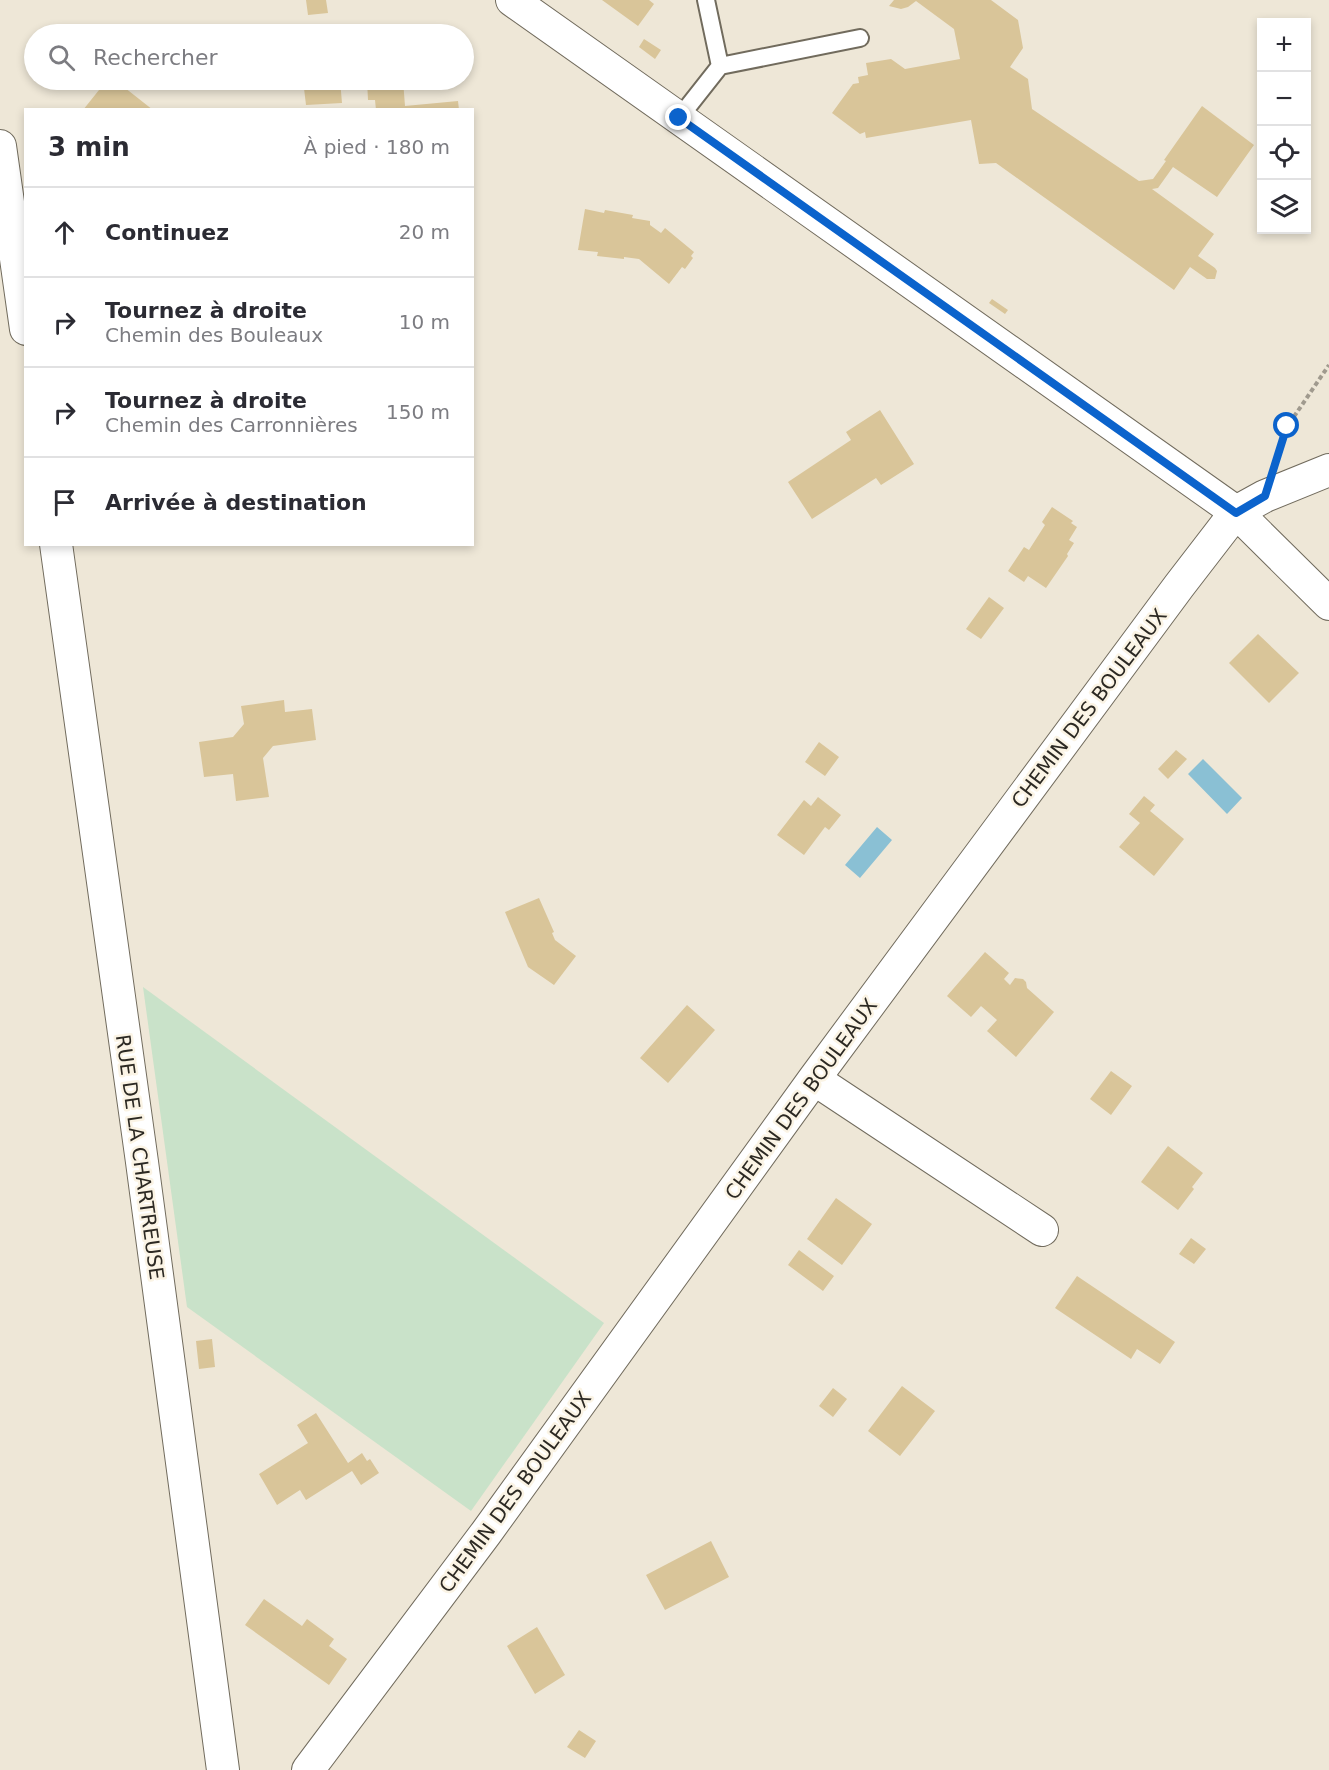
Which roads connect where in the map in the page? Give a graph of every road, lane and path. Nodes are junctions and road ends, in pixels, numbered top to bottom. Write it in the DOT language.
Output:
graph roads {
  1 [pos="512,0"];
  2 [pos="706,0"];
  3 [pos="860,38"];
  4 [pos="720,66"];
  5 [pos="679,118"];
  6 [pos="0,146"];
  7 [pos="24,315"];
  8 [pos="1329,365"];
  9 [pos="1329,470"];
  10 [pos="1265,496"];
  11 [pos="1236,513"];
  12 [pos="56,546"];
  13 [pos="1329,604"];
  14 [pos="814,1079"];
  15 [pos="1042,1230"];
  16 [pos="223,1770"];
  17 [pos="308,1770"];
  1 -- 5 [label="street"];
  2 -- 4 [label="lane"];
  3 -- 4 [label="lane"];
  4 -- 5 [label="lane"];
  5 -- 11 [label="street"];
  6 -- 7 [label="street"];
  8 -- 10 [label="path"];
  9 -- 10 [label="street, CHEMIN DES BOULEAUX"];
  10 -- 11 [label="street, CHEMIN DES BOULEAUX"];
  11 -- 13 [label="street"];
  11 -- 14 [label="street, CHEMIN DES BOULEAUX"];
  12 -- 16 [label="street, RUE DE LA CHARTREUSE"];
  14 -- 15 [label="street"];
  14 -- 17 [label="street, CHEMIN DES BOULEAUX"];
}
